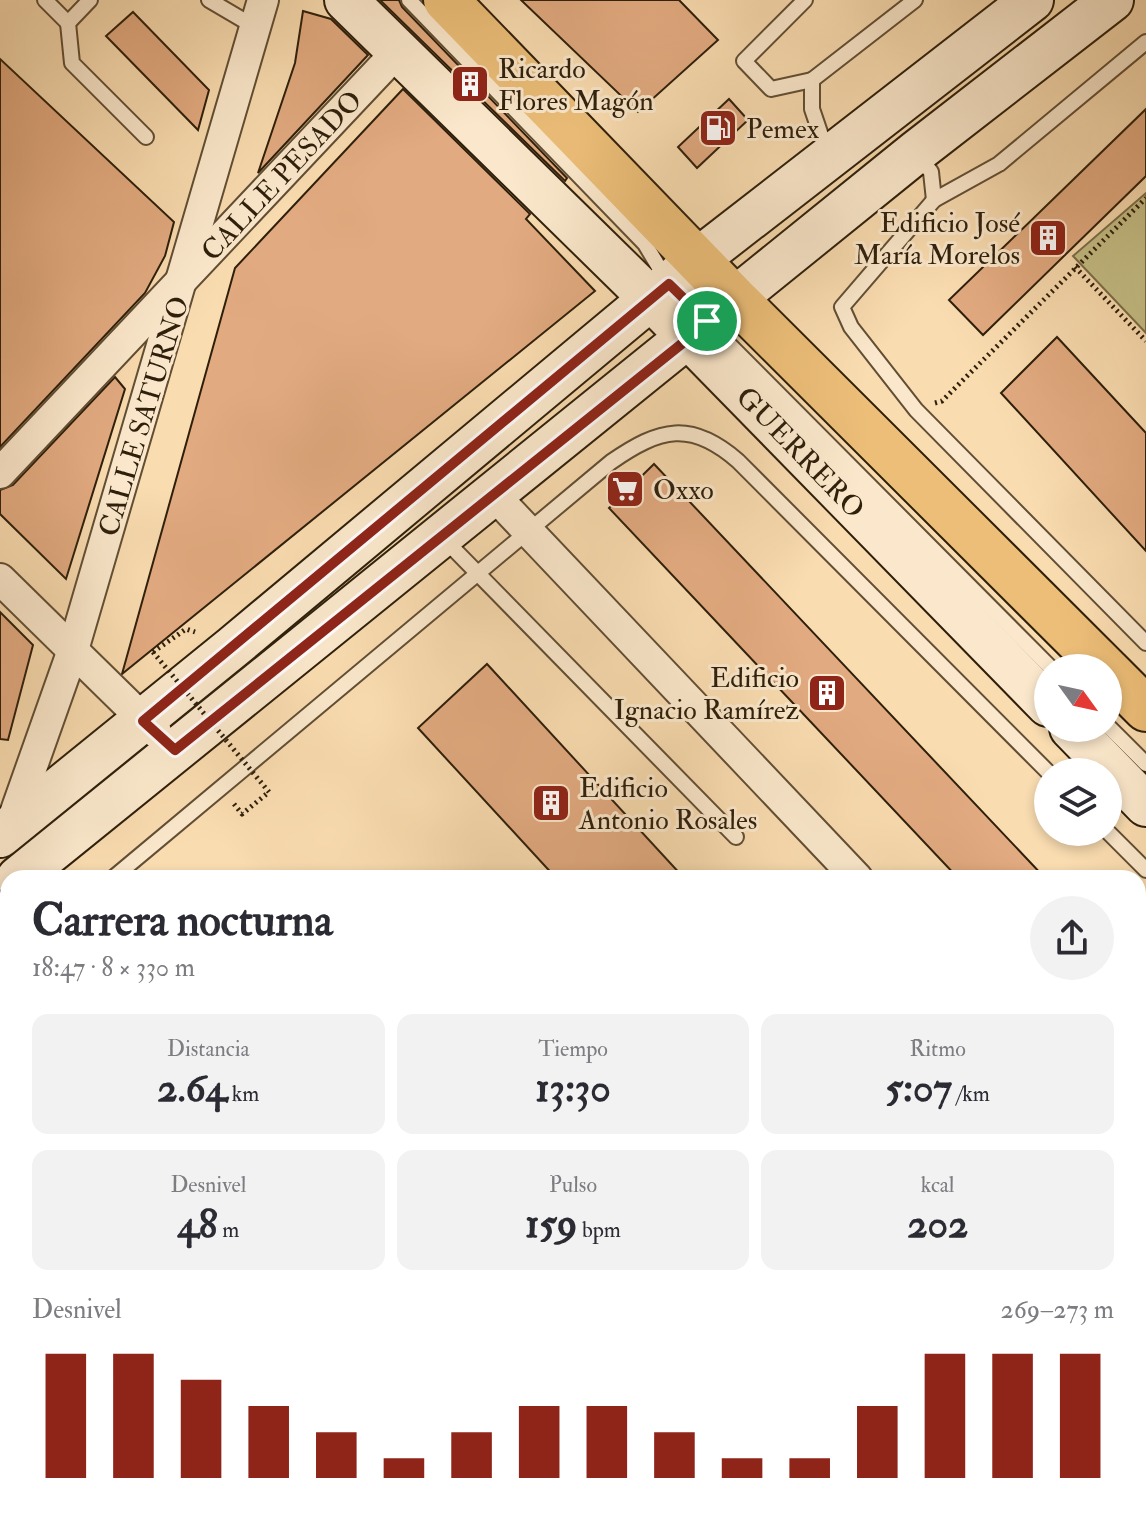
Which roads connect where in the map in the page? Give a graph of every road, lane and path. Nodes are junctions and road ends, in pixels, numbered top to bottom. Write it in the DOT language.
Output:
graph roads {
  1 [pos="45,0"];
  2 [pos="90,0"];
  3 [pos="209,0"];
  4 [pos="346,0"];
  5 [pos="366,0"];
  6 [pos="409,0"];
  7 [pos="447,0"];
  8 [pos="805,0"];
  9 [pos="915,0"];
  10 [pos="1032,0"];
  11 [pos="1112,0"];
  12 [pos="259,14"];
  13 [pos="68,23"];
  14 [pos="1146,42"];
  15 [pos="398,51"];
  16 [pos="812,80"];
  17 [pos="146,137"];
  18 [pos="916,152"];
  19 [pos="829,157"];
  20 [pos="1146,198"];
  21 [pos="934,200"];
  22 [pos="1075,267"];
  23 [pos="184,279"];
  24 [pos="673,281"];
  25 [pos="710,319"];
  26 [pos="1146,341"];
  27 [pos="581,359"];
  28 [pos="605,404"];
  29 [pos="916,410"];
  30 [pos="0,473"];
  31 [pos="493,494"];
  32 [pos="528,530"];
  33 [pos="443,537"];
  34 [pos="479,575"];
  35 [pos="0,579"];
  36 [pos="1146,643"];
  37 [pos="73,650"];
  38 [pos="153,652"];
  39 [pos="1037,654"];
  40 [pos="1088,654"];
  41 [pos="1122,686"];
  42 [pos="1034,689"];
  43 [pos="1146,709"];
  44 [pos="143,721"];
  45 [pos="1122,740"];
  46 [pos="1085,742"];
  47 [pos="175,750"];
  48 [pos="1034,758"];
  49 [pos="1146,764"];
  50 [pos="220,790"];
  51 [pos="1146,805"];
  52 [pos="3,828"];
  53 [pos="736,837"];
  54 [pos="1122,846"];
  55 [pos="28,870"];
  56 [pos="123,870"];
  57 [pos="849,870"];
  58 [pos="1146,870"];
  1 -- 13 [label="lane"];
  2 -- 13 [label="lane"];
  3 -- 12 [label="lane"];
  4 -- 15 [label="main road, GUERRERO"];
  5 -- 24 [label="lane"];
  6 -- 24 [label="lane"];
  7 -- 24 [label="main road, GUERRERO"];
  8 -- 16 [label="lane"];
  9 -- 16 [label="lane"];
  10 -- 19 [label="main road"];
  11 -- 18 [label="main road"];
  12 -- 23 [label="street, CALLE SATURNO"];
  13 -- 17 [label="lane"];
  14 -- 21 [label="lane"];
  15 -- 23 [label="street, CALLE PESADO"];
  15 -- 24 [label="main road, GUERRERO"];
  16 -- 19 [label="lane"];
  18 -- 21 [label="lane"];
  18 -- 25 [label="main road"];
  19 -- 24 [label="main road"];
  20 -- 22 [label="path"];
  21 -- 29 [label="lane"];
  22 -- 26 [label="path"];
  22 -- 29 [label="path"];
  23 -- 30 [label="street, CALLE PESADO"];
  23 -- 37 [label="street, CALLE SATURNO"];
  24 -- 25 [label="main road, GUERRERO"];
  24 -- 25 [label="main road, GUERRERO"];
  24 -- 27 [label="main road"];
  25 -- 28 [label="main road"];
  25 -- 39 [label="lane"];
  25 -- 40 [label="main road, GUERRERO"];
  25 -- 42 [label="main road, GUERRERO"];
  27 -- 28 [label="main road"];
  27 -- 44 [label="main road"];
  28 -- 31 [label="main road"];
  29 -- 36 [label="lane"];
  31 -- 32 [label="street"];
  31 -- 33 [label="main road"];
  32 -- 34 [label="lane"];
  32 -- 48 [label="lane"];
  32 -- 57 [label="street"];
  33 -- 34 [label="lane"];
  33 -- 47 [label="main road"];
  34 -- 50 [label="lane"];
  34 -- 53 [label="lane"];
  35 -- 37 [label="street"];
  37 -- 44 [label="street"];
  37 -- 52 [label="street, CALLE SATURNO"];
  38 -- 50 [label="path, bridge"];
  41 -- 43 [label="main road, GUERRERO"];
  44 -- 47 [label="street"];
  44 -- 52 [label="main road"];
  45 -- 49 [label="lane"];
  46 -- 51 [label="main road"];
  47 -- 55 [label="main road"];
  50 -- 56 [label="lane"];
  54 -- 58 [label="lane"];
}
